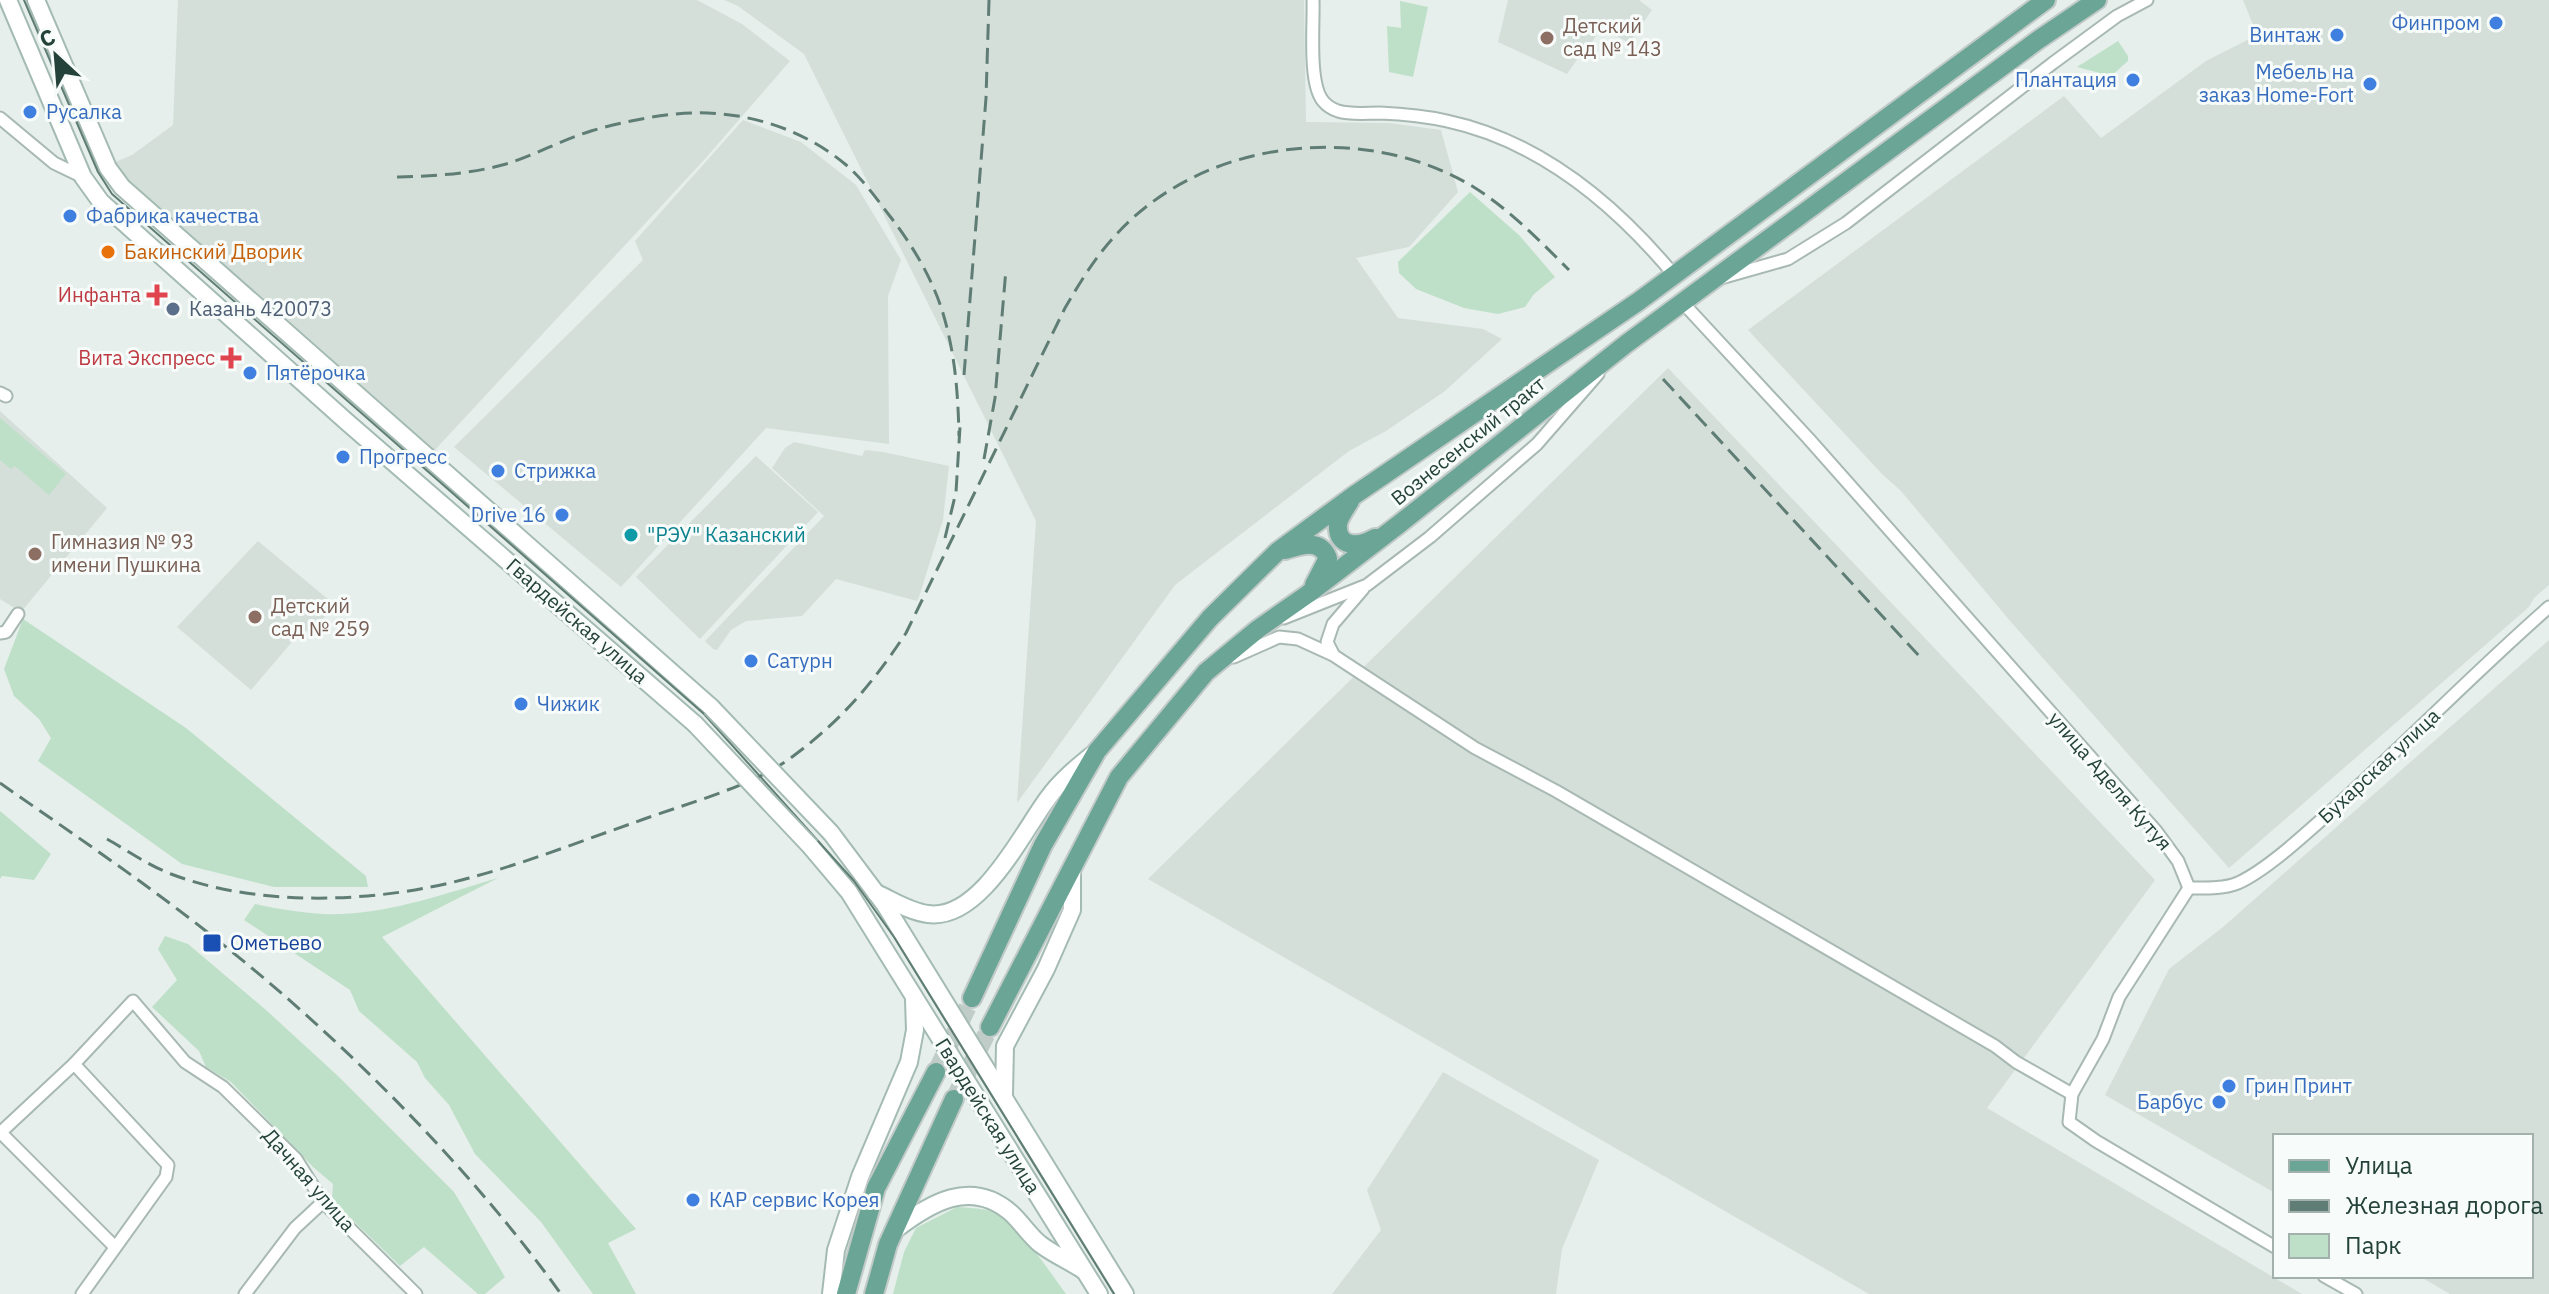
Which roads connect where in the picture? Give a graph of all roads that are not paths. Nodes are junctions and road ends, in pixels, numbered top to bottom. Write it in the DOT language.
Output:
graph roads {
  1 [pos="8,0"];
  2 [pos="36,0"];
  3 [pos="1313,0"];
  4 [pos="2046,0"];
  5 [pos="2097,0"];
  6 [pos="2147,0"];
  7 [pos="0,118"];
  8 [pos="83,177"];
  9 [pos="1674,275"];
  10 [pos="1712,280"];
  11 [pos="1683,303"];
  12 [pos="1626,344"];
  13 [pos="436,463"];
  14 [pos="418,483"];
  15 [pos="1353,496"];
  16 [pos="1398,525"];
  17 [pos="1278,551"];
  18 [pos="1367,585"];
  19 [pos="1308,594"];
  20 [pos="2549,607"];
  21 [pos="18,614"];
  22 [pos="1258,629"];
  23 [pos="0,633"];
  24 [pos="1333,655"];
  25 [pos="1206,672"];
  26 [pos="1097,751"];
  27 [pos="1072,867"];
  28 [pos="2189,888"];
  29 [pos="875,893"];
  30 [pos="914,998"];
  31 [pos="972,998"];
  32 [pos="990,1027"];
  33 [pos="74,1064"];
  34 [pos="936,1072"];
  35 [pos="2072,1094"];
  36 [pos="1004,1096"];
  37 [pos="954,1099"];
  38 [pos="0,1132"];
  39 [pos="323,1202"];
  40 [pos="895,1230"];
  41 [pos="114,1246"];
  42 [pos="2273,1246"];
  43 [pos="1084,1270"];
  44 [pos="2328,1278"];
  45 [pos="82,1294"];
  46 [pos="245,1294"];
  47 [pos="416,1294"];
  48 [pos="831,1294"];
  49 [pos="846,1294"];
  50 [pos="874,1294"];
  51 [pos="1099,1294"];
  52 [pos="1125,1294"];
  53 [pos="2356,1294"];
  1 -- 8 [label="main road, Гвардейская улица"];
  2 -- 13 [label="main road, Гвардейская улица"];
  3 -- 9 [label="street"];
  4 -- 9 [label="main road, Вознесенский тракт"];
  5 -- 10 [label="main road, Вознесенский тракт"];
  6 -- 10 [label="street"];
  7 -- 8 [label="street"];
  8 -- 14 [label="main road, Гвардейская улица"];
  9 -- 15 [label="main road, Вознесенский тракт"];
  10 -- 11 [label="main road, Вознесенский тракт"];
  11 -- 12 [label="main road, Вознесенский тракт"];
  11 -- 28 [label="street, улица Аделя Кутуя"];
  12 -- 16 [label="main road, Вознесенский тракт"];
  12 -- 18 [label="street"];
  13 -- 14 [label="main road"];
  13 -- 29 [label="main road, Гвардейская улица, bridge"];
  14 -- 30 [label="main road, Гвардейская улица, bridge"];
  15 -- 16 [label="main road"];
  15 -- 17 [label="main road, Вознесенский тракт"];
  16 -- 19 [label="main road, Вознесенский тракт"];
  17 -- 19 [label="main road"];
  17 -- 26 [label="main road, Вознесенский тракт"];
  18 -- 22 [label="street"];
  18 -- 24 [label="street"];
  19 -- 22 [label="main road, Вознесенский тракт"];
  20 -- 28 [label="street, Бухарская улица"];
  21 -- 23 [label="street"];
  22 -- 25 [label="main road, Вознесенский тракт"];
  24 -- 25 [label="street"];
  24 -- 35 [label="street"];
  25 -- 27 [label="main road, Вознесенский тракт"];
  26 -- 29 [label="main road"];
  26 -- 31 [label="main road, Вознесенский тракт"];
  27 -- 32 [label="main road, Вознесенский тракт"];
  27 -- 36 [label="main road"];
  28 -- 35 [label="street"];
  29 -- 36 [label="main road, Гвардейская улица"];
  30 -- 43 [label="main road, Гвардейская улица"];
  30 -- 48 [label="main road"];
  33 -- 38 [label="street"];
  33 -- 39 [label="street, Дачная улица"];
  33 -- 41 [label="street"];
  34 -- 49 [label="main road"];
  35 -- 42 [label="street"];
  36 -- 52 [label="main road, Гвардейская улица"];
  37 -- 40 [label="main road"];
  38 -- 41 [label="street"];
  39 -- 46 [label="street"];
  39 -- 47 [label="street, Дачная улица"];
  40 -- 43 [label="main road"];
  40 -- 50 [label="main road"];
  41 -- 45 [label="street"];
  43 -- 51 [label="main road, Гвардейская улица"];
  44 -- 53 [label="street"];
}
